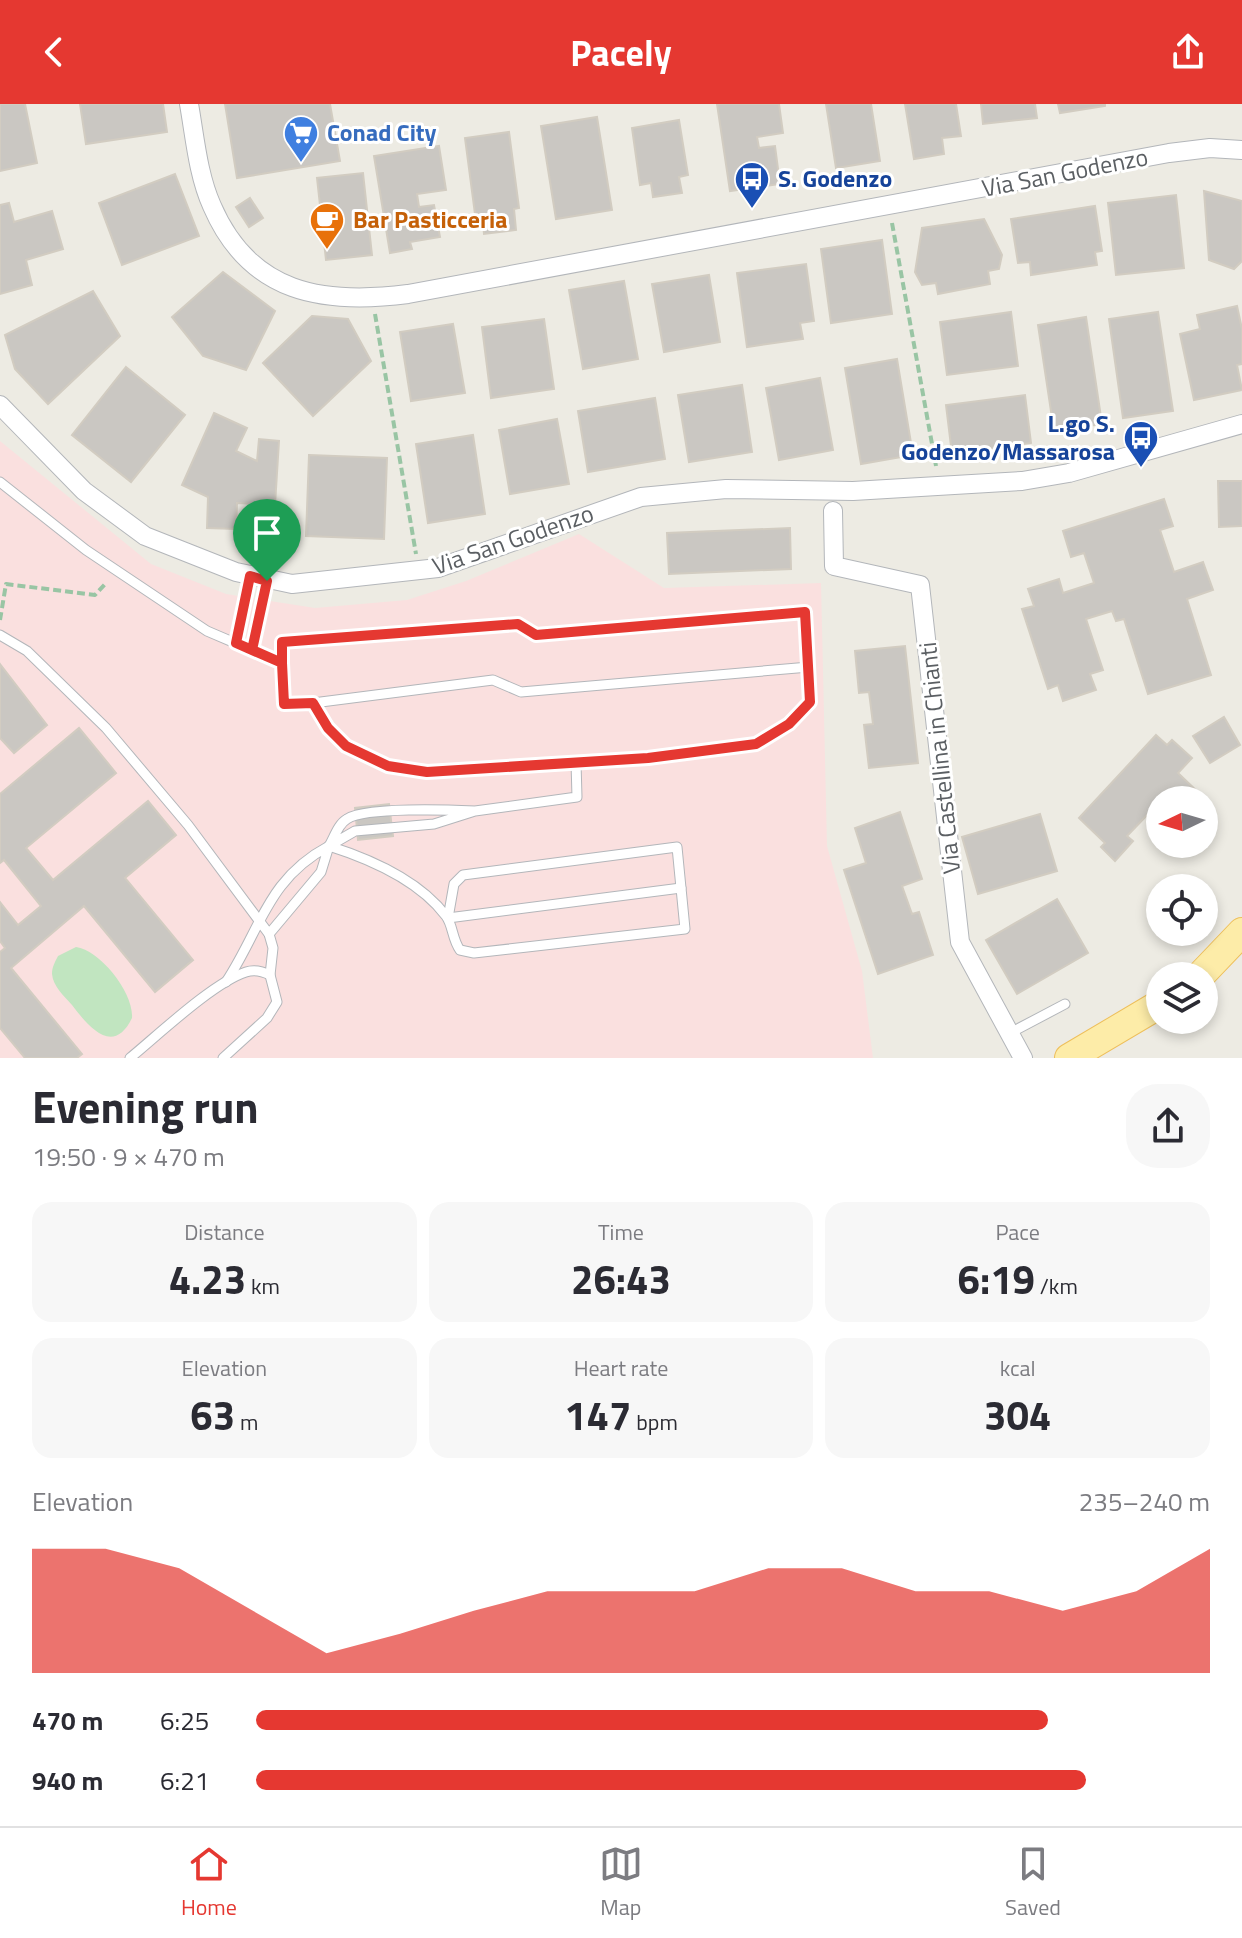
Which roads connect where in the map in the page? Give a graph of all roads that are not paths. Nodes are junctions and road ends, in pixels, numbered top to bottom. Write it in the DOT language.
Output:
graph roads {
  1 [pos="189,104"];
  2 [pos="1242,150"];
  3 [pos="0,405"];
  4 [pos="1242,424"];
  5 [pos="0,482"];
  6 [pos="833,511"];
  7 [pos="258,578"];
  8 [pos="0,635"];
  9 [pos="236,643"];
  10 [pos="252,650"];
  11 [pos="282,663"];
  12 [pos="809,667"];
  13 [pos="313,703"];
  14 [pos="576,762"];
  15 [pos="475,811"];
  16 [pos="329,846"];
  17 [pos="681,888"];
  18 [pos="258,917"];
  19 [pos="448,918"];
  20 [pos="1242,932"];
  21 [pos="269,934"];
  22 [pos="1213,962"];
  23 [pos="270,975"];
  24 [pos="226,982"];
  25 [pos="1065,1004"];
  26 [pos="1146,1012"];
  27 [pos="1010,1033"];
  28 [pos="130,1058"];
  29 [pos="223,1058"];
  30 [pos="1023,1058"];
  31 [pos="1069,1058"];
  1 -- 2 [label="street, Via San Godenzo"];
  3 -- 7 [label="street, Via San Godenzo"];
  4 -- 7 [label="street, Via San Godenzo"];
  5 -- 9 [label="lane"];
  6 -- 27 [label="street, Via Castellina in Chianti"];
  7 -- 9 [label="lane"];
  7 -- 10 [label="lane"];
  8 -- 18 [label="lane"];
  9 -- 10 [label="lane"];
  10 -- 11 [label="lane"];
  11 -- 12 [label="lane"];
  11 -- 13 [label="lane"];
  12 -- 13 [label="lane"];
  12 -- 14 [label="lane"];
  13 -- 14 [label="lane"];
  14 -- 15 [label="lane"];
  15 -- 16 [label="lane"];
  15 -- 16 [label="lane"];
  16 -- 18 [label="lane"];
  16 -- 19 [label="lane"];
  16 -- 21 [label="lane"];
  17 -- 19 [label="lane"];
  17 -- 19 [label="lane"];
  17 -- 19 [label="lane"];
  18 -- 21 [label="lane"];
  18 -- 24 [label="lane"];
  20 -- 22 [label="main road"];
  21 -- 23 [label="lane"];
  23 -- 24 [label="lane"];
  23 -- 29 [label="lane"];
  24 -- 28 [label="lane"];
  25 -- 27 [label="lane"];
  26 -- 31 [label="main road"];
  27 -- 30 [label="street, Via Castellina in Chianti"];
}
